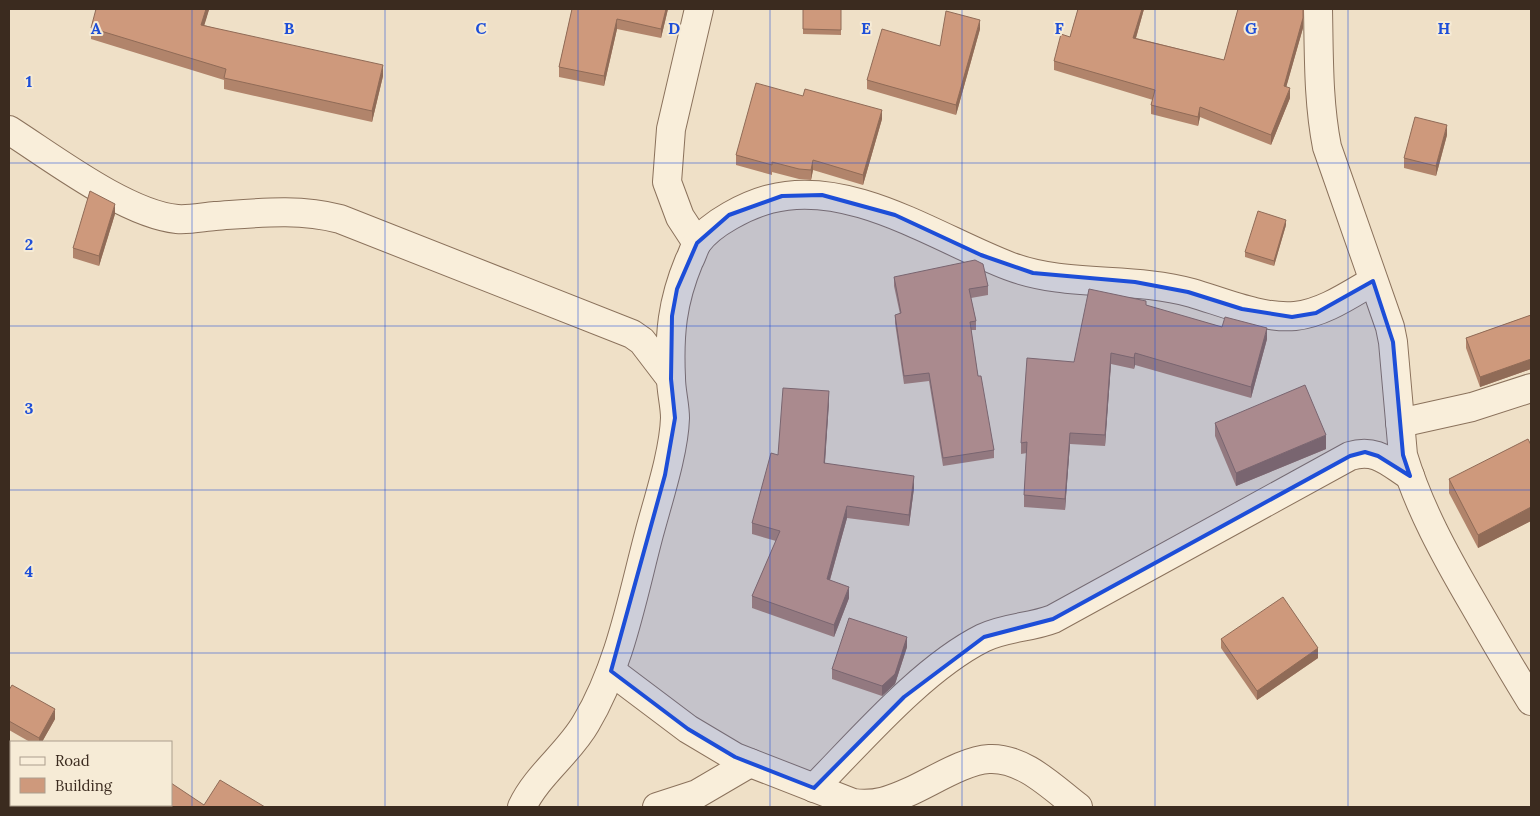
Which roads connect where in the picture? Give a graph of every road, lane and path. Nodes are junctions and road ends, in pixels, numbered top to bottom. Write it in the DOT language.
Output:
graph roads {
  1 [pos="699,9"];
  2 [pos="1318,9"];
  3 [pos="9,130"];
  4 [pos="697,243"];
  5 [pos="1373,281"];
  6 [pos="671,379"];
  7 [pos="1531,388"];
  8 [pos="1400,423"];
  9 [pos="1410,476"];
  10 [pos="610,671"];
  11 [pos="1531,701"];
  12 [pos="750,763"];
  13 [pos="934,780"];
  14 [pos="814,788"];
  15 [pos="522,807"];
  16 [pos="657,807"];
  17 [pos="913,807"];
  18 [pos="1078,807"];
  1 -- 4 [label="street"];
  2 -- 5 [label="street"];
  3 -- 6 [label="street"];
  4 -- 5 [label="street"];
  4 -- 6 [label="street"];
  5 -- 8 [label="street"];
  6 -- 10 [label="street"];
  7 -- 8 [label="street"];
  8 -- 9 [label="street"];
  9 -- 11 [label="street"];
  9 -- 14 [label="street"];
  10 -- 12 [label="street"];
  10 -- 15 [label="street"];
  12 -- 14 [label="street"];
  12 -- 16 [label="street"];
  13 -- 14 [label="street"];
  13 -- 17 [label="street"];
  13 -- 18 [label="street"];
}
